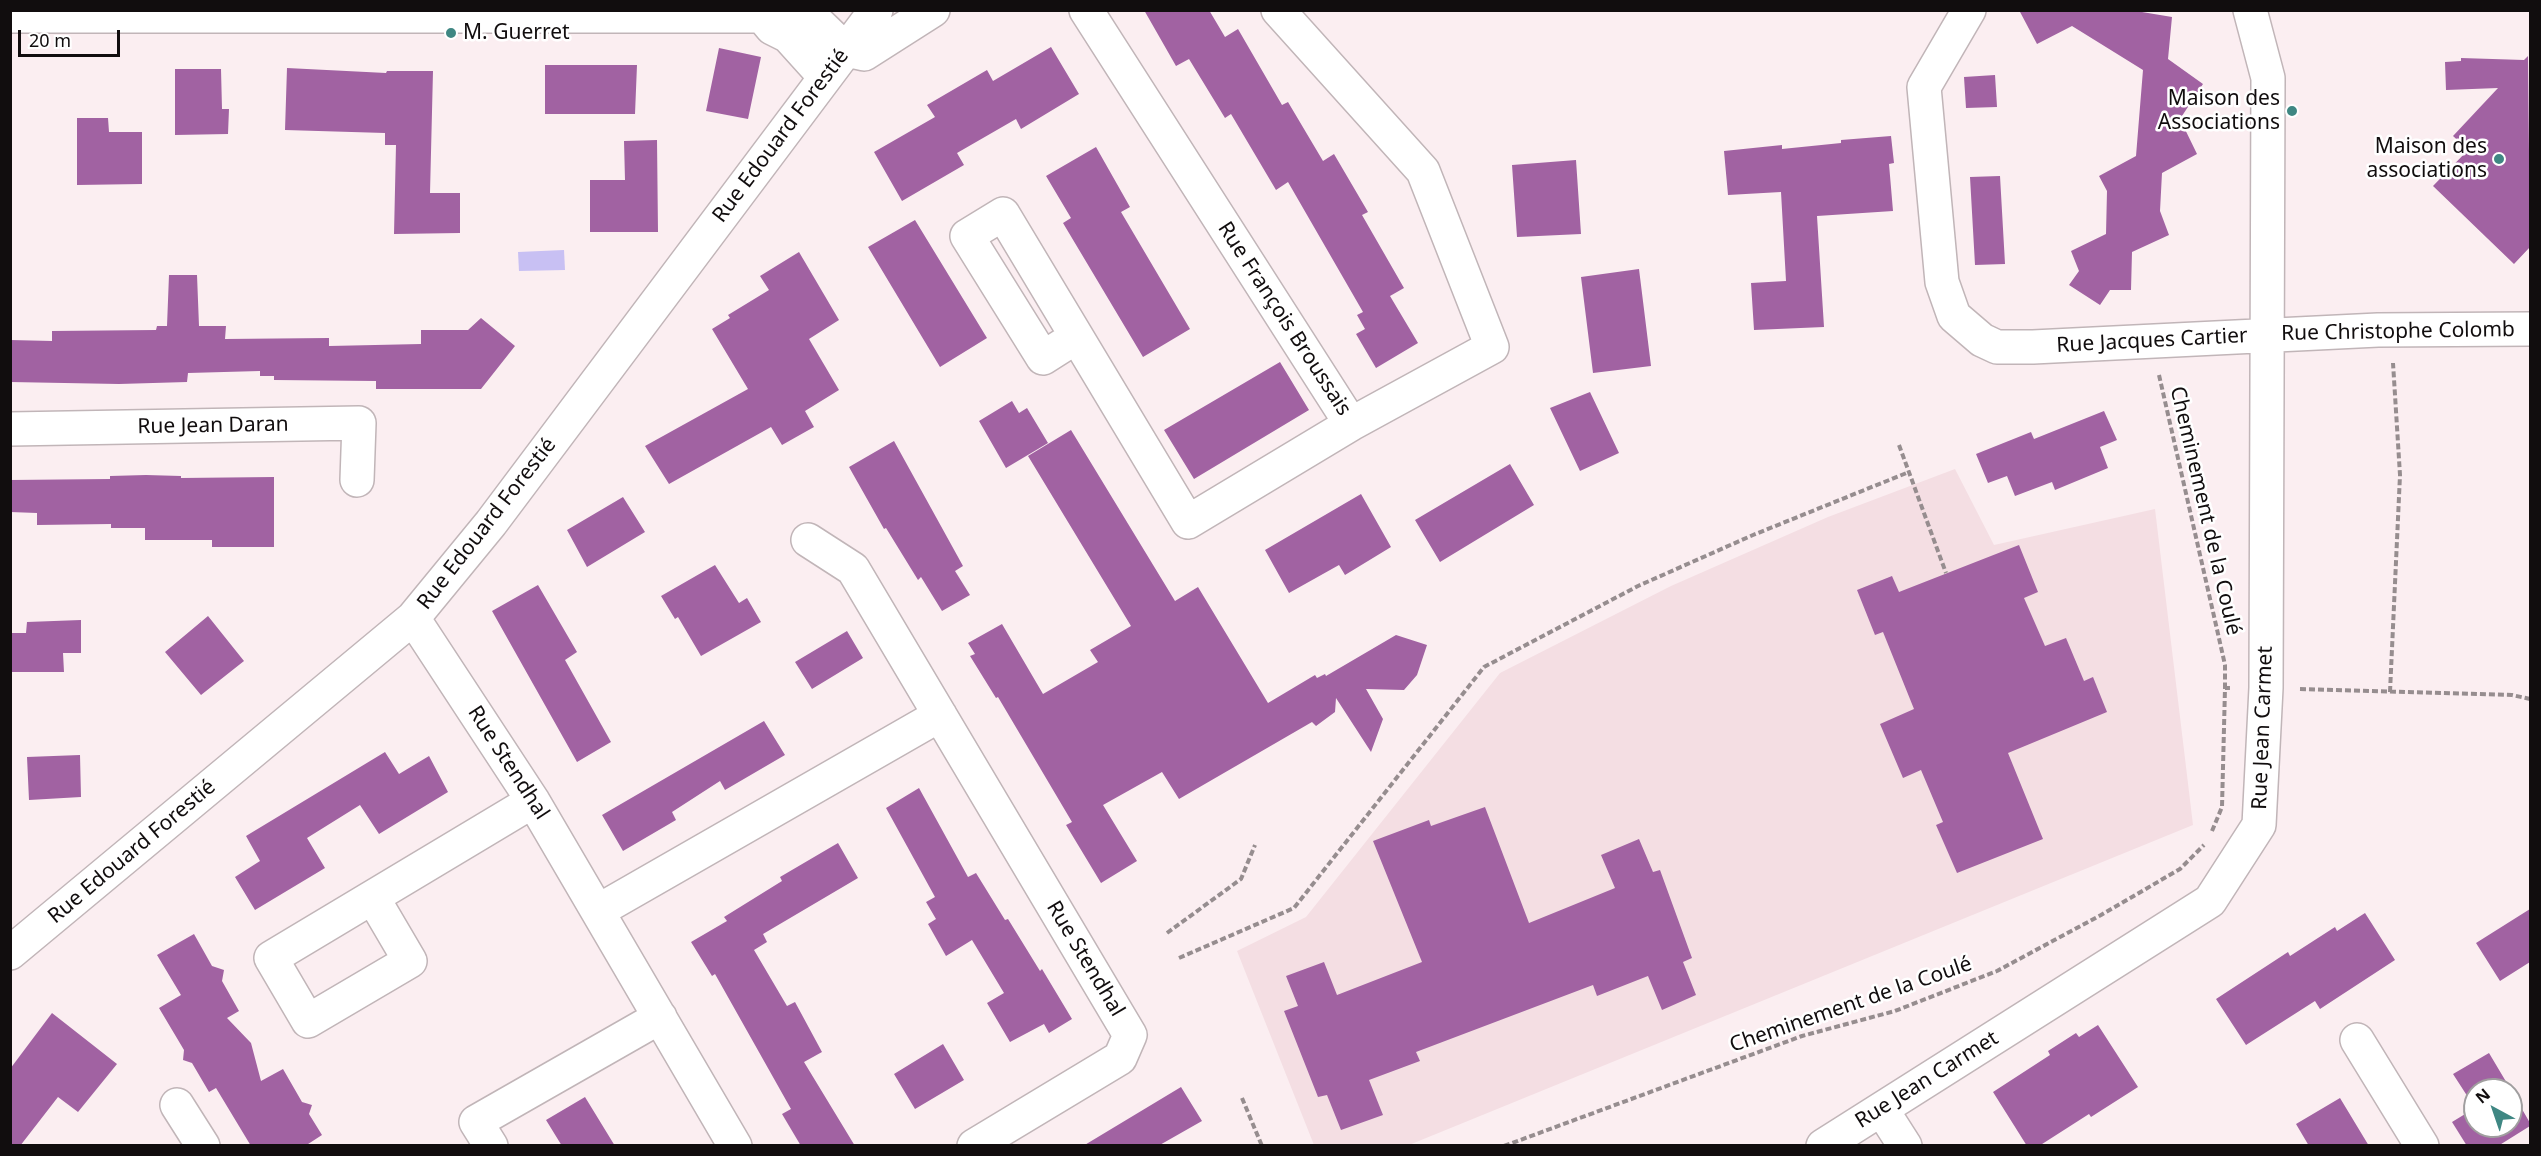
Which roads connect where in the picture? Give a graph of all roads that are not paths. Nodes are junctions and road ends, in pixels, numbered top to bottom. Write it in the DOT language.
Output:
graph roads {
  1 [pos="800,10"];
  2 [pos="876,10"];
  3 [pos="933,10"];
  4 [pos="1086,10"];
  5 [pos="1278,10"];
  6 [pos="1969,10"];
  7 [pos="2250,10"];
  8 [pos="435,13"];
  9 [pos="766,13"];
  10 [pos="10,16"];
  11 [pos="846,50"];
  12 [pos="825,77"];
  13 [pos="2530,329"];
  14 [pos="2266,335"];
  15 [pos="1077,337"];
  16 [pos="1351,424"];
  17 [pos="10,429"];
  18 [pos="357,480"];
  19 [pos="808,540"];
  20 [pos="413,618"];
  21 [pos="940,715"];
  22 [pos="533,801"];
  23 [pos="373,898"];
  24 [pos="598,911"];
  25 [pos="10,953"];
  26 [pos="660,1017"];
  27 [pos="2356,1040"];
  28 [pos="177,1105"];
  29 [pos="1882,1110"];
  30 [pos="203,1146"];
  31 [pos="491,1146"];
  32 [pos="735,1146"];
  33 [pos="974,1146"];
  34 [pos="1823,1146"];
  35 [pos="1905,1146"];
  36 [pos="2422,1146"];
  1 -- 11 [label="street"];
  2 -- 11 [label="street, Rue Edouard Forestié"];
  3 -- 11 [label="street"];
  4 -- 16 [label="street, Rue François Broussais"];
  5 -- 16 [label="street, Rue François Broussais"];
  6 -- 14 [label="street, Rue Jacques Cartier"];
  7 -- 14 [label="street, Rue Jacques Cartier"];
  8 -- 9 [label="street"];
  8 -- 10 [label="street"];
  9 -- 12 [label="street"];
  11 -- 12 [label="street, Rue Edouard Forestié"];
  12 -- 20 [label="street, Rue Edouard Forestié"];
  13 -- 14 [label="street, Rue Christophe Colomb"];
  14 -- 29 [label="street, Rue Jean Carmet"];
  15 -- 16 [label="street"];
  17 -- 18 [label="street, Rue Jean Daran"];
  19 -- 21 [label="street, Rue Stendhal"];
  20 -- 22 [label="street, Rue Stendhal"];
  20 -- 25 [label="street, Rue Edouard Forestié"];
  21 -- 24 [label="street"];
  21 -- 33 [label="street, Rue Stendhal"];
  22 -- 23 [label="street"];
  22 -- 24 [label="street, Rue Stendhal"];
  24 -- 26 [label="street, Rue Stendhal"];
  26 -- 31 [label="street"];
  26 -- 32 [label="street, Rue Stendhal"];
  27 -- 36 [label="street"];
  28 -- 30 [label="street"];
  29 -- 34 [label="street, Rue Jean Carmet"];
  29 -- 35 [label="street"];
}
